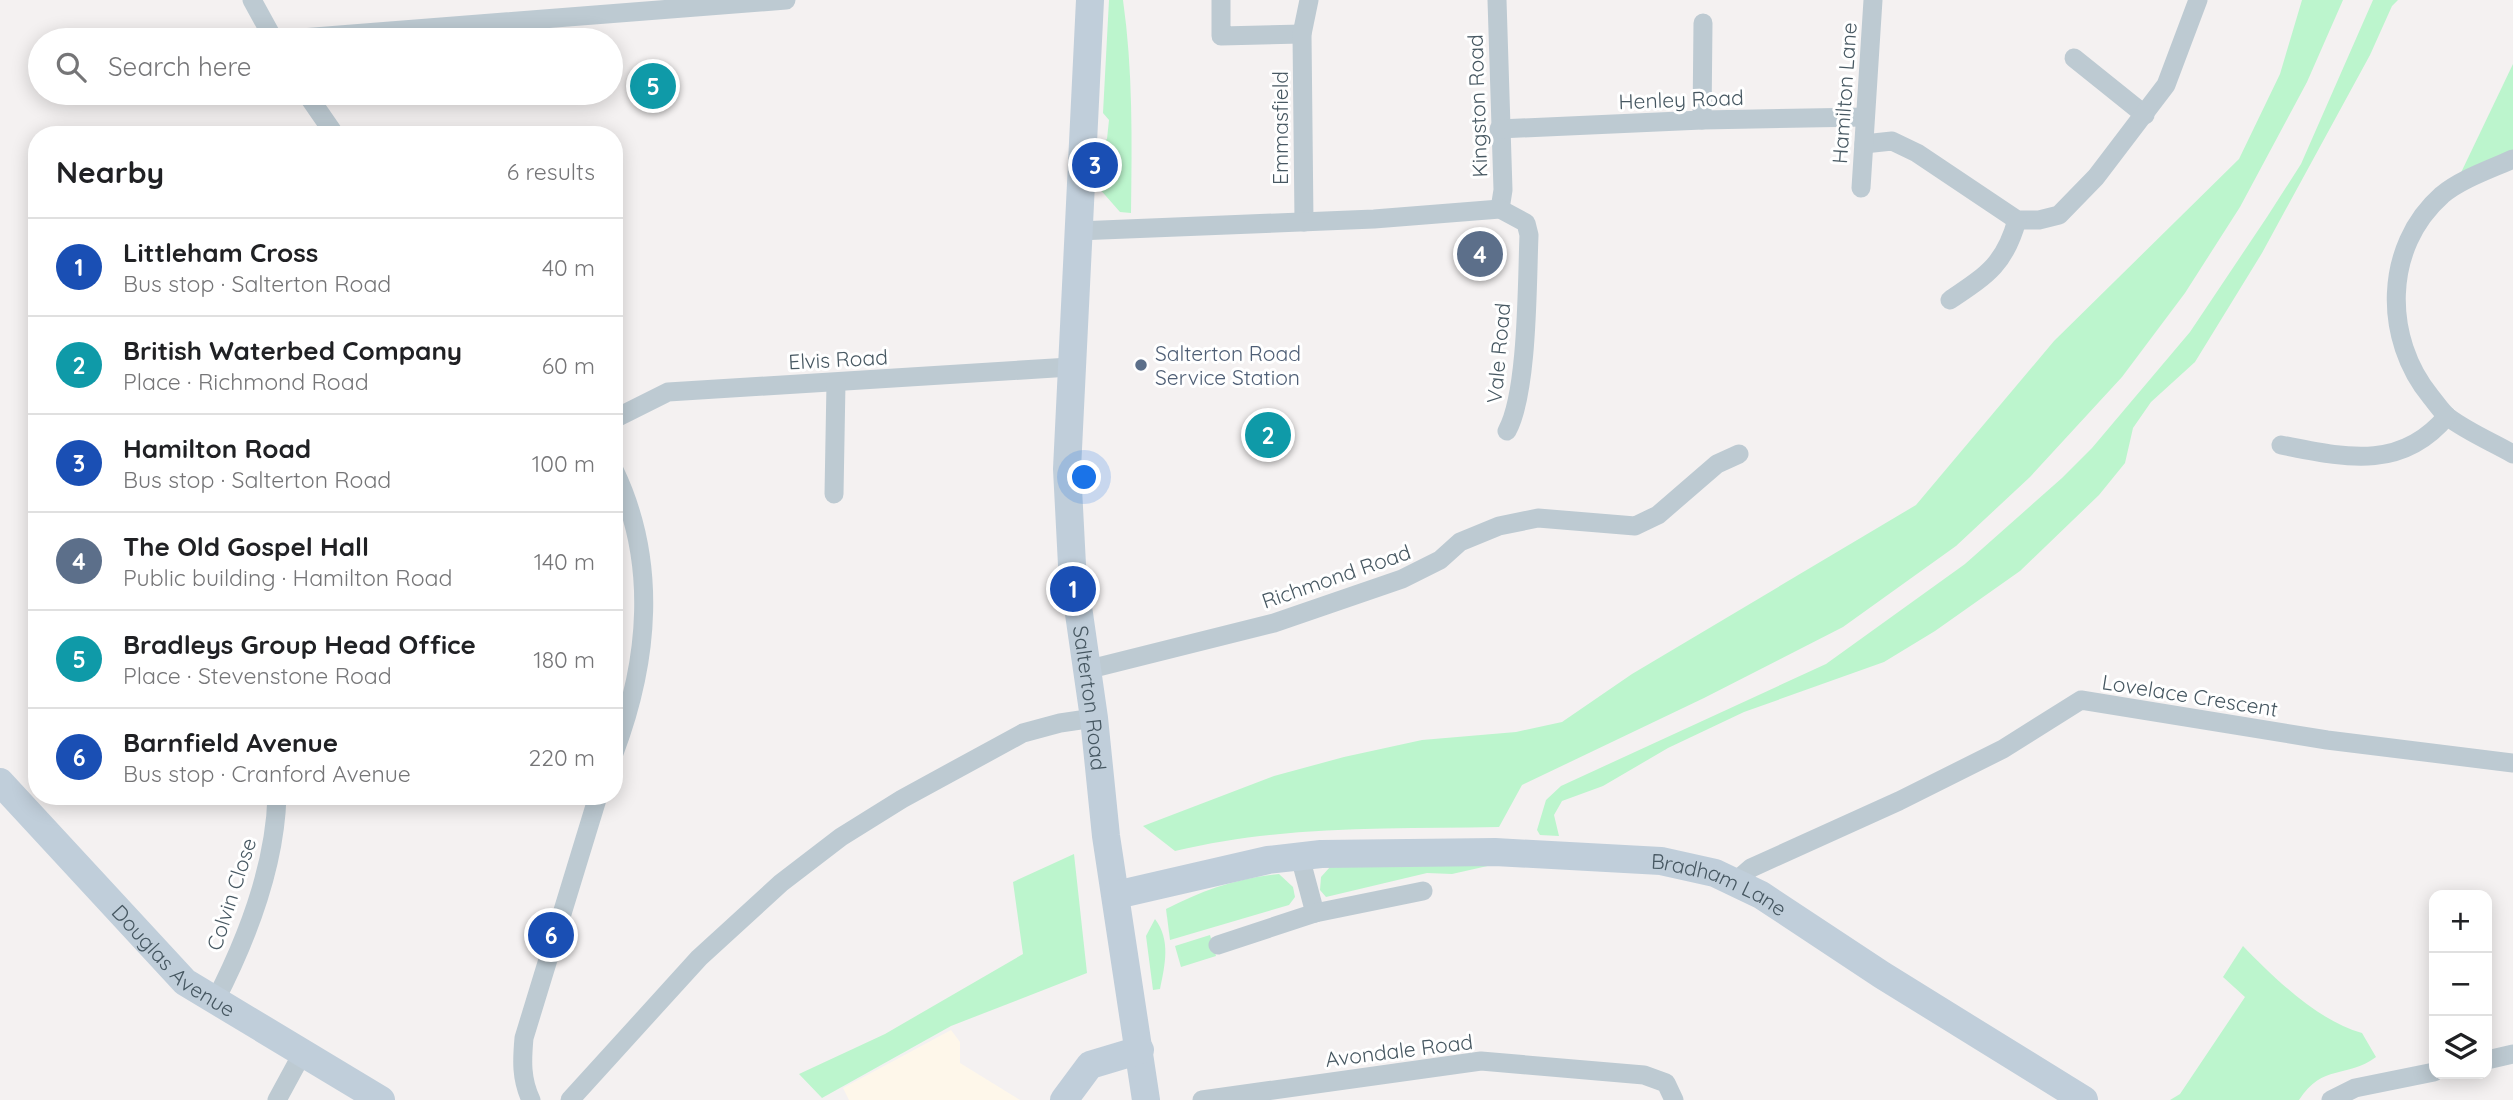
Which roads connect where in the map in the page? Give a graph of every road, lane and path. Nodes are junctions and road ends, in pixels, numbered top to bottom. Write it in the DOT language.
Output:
graph roads {
  1 [pos="252,0"];
  2 [pos="786,0"];
  3 [pos="1090,0"];
  4 [pos="1221,0"];
  5 [pos="1309,0"];
  6 [pos="1497,0"];
  7 [pos="1873,0"];
  8 [pos="2198,0"];
  9 [pos="1703,23"];
  10 [pos="268,28"];
  11 [pos="428,28"];
  12 [pos="1302,34"];
  13 [pos="2074,58"];
  14 [pos="314,105"];
  15 [pos="2145,115"];
  16 [pos="1866,117"];
  17 [pos="1702,120"];
  18 [pos="329,126"];
  19 [pos="1499,129"];
  20 [pos="1864,144"];
  21 [pos="2513,159"];
  22 [pos="1861,188"];
  23 [pos="1500,209"];
  24 [pos="2017,220"];
  25 [pos="1304,222"];
  26 [pos="1077,231"];
  27 [pos="1950,300"];
  28 [pos="1070,368"];
  29 [pos="836,383"];
  30 [pos="623,414"];
  31 [pos="2447,416"];
  32 [pos="1507,431"];
  33 [pos="2281,445"];
  34 [pos="1739,454"];
  35 [pos="2513,454"];
  36 [pos="623,489"];
  37 [pos="834,494"];
  38 [pos="1086,670"];
  39 [pos="1094,718"];
  40 [pos="623,721"];
  41 [pos="2513,763"];
  42 [pos="0,782"];
  43 [pos="276,805"];
  44 [pos="595,805"];
  45 [pos="1300,857"];
  46 [pos="1735,881"];
  47 [pos="1423,891"];
  48 [pos="1116,895"];
  49 [pos="1315,914"];
  50 [pos="1217,945"];
  51 [pos="215,1001"];
  52 [pos="1140,1050"];
  53 [pos="302,1054"];
  54 [pos="2513,1054"];
  55 [pos="2492,1059"];
  56 [pos="2429,1073"];
  57 [pos="277,1100"];
  58 [pos="381,1100"];
  59 [pos="531,1100"];
  60 [pos="570,1100"];
  61 [pos="1064,1100"];
  62 [pos="1146,1100"];
  63 [pos="1202,1100"];
  64 [pos="1674,1100"];
  65 [pos="2084,1100"];
  66 [pos="2331,1100"];
  1 -- 10 [label="street"];
  2 -- 11 [label="street"];
  3 -- 26 [label="street, Salterton Road"];
  4 -- 12 [label="street"];
  5 -- 12 [label="street, Emmasfield"];
  6 -- 19 [label="street, Kingston Road"];
  7 -- 16 [label="street, Hamilton Lane"];
  8 -- 15 [label="street"];
  9 -- 17 [label="street"];
  12 -- 25 [label="street, Emmasfield"];
  13 -- 15 [label="street"];
  14 -- 18 [label="street"];
  15 -- 24 [label="street"];
  16 -- 17 [label="street, Henley Road"];
  16 -- 20 [label="street, Hamilton Lane"];
  17 -- 19 [label="street, Henley Road"];
  19 -- 23 [label="street, Kingston Road"];
  20 -- 22 [label="street, Hamilton Lane"];
  20 -- 24 [label="street"];
  21 -- 31 [label="street"];
  23 -- 25 [label="street"];
  23 -- 32 [label="street, Vale Road"];
  24 -- 27 [label="street"];
  25 -- 26 [label="street"];
  26 -- 28 [label="street, Salterton Road"];
  28 -- 29 [label="street, Elvis Road"];
  28 -- 38 [label="street, Salterton Road"];
  29 -- 30 [label="street, Elvis Road"];
  29 -- 37 [label="street"];
  31 -- 33 [label="street"];
  31 -- 35 [label="street"];
  34 -- 38 [label="street, Richmond Road"];
  36 -- 40 [label="street"];
  38 -- 39 [label="street, Salterton Road"];
  39 -- 48 [label="street, Salterton Road"];
  39 -- 60 [label="street"];
  41 -- 46 [label="street, Lovelace Crescent"];
  42 -- 51 [label="street, Douglas Avenue"];
  43 -- 51 [label="street, Colvin Close"];
  44 -- 59 [label="street"];
  45 -- 46 [label="street, Bradham Lane"];
  45 -- 48 [label="street, Bradham Lane"];
  45 -- 49 [label="street"];
  46 -- 65 [label="street, Bradham Lane"];
  47 -- 49 [label="street"];
  48 -- 52 [label="street, Salterton Road"];
  49 -- 50 [label="street"];
  51 -- 53 [label="street, Douglas Avenue"];
  52 -- 61 [label="street"];
  52 -- 62 [label="street, Salterton Road"];
  53 -- 57 [label="street"];
  53 -- 58 [label="street, Douglas Avenue"];
  54 -- 55 [label="street"];
  56 -- 66 [label="street"];
  63 -- 64 [label="street, Avondale Road"];
}
